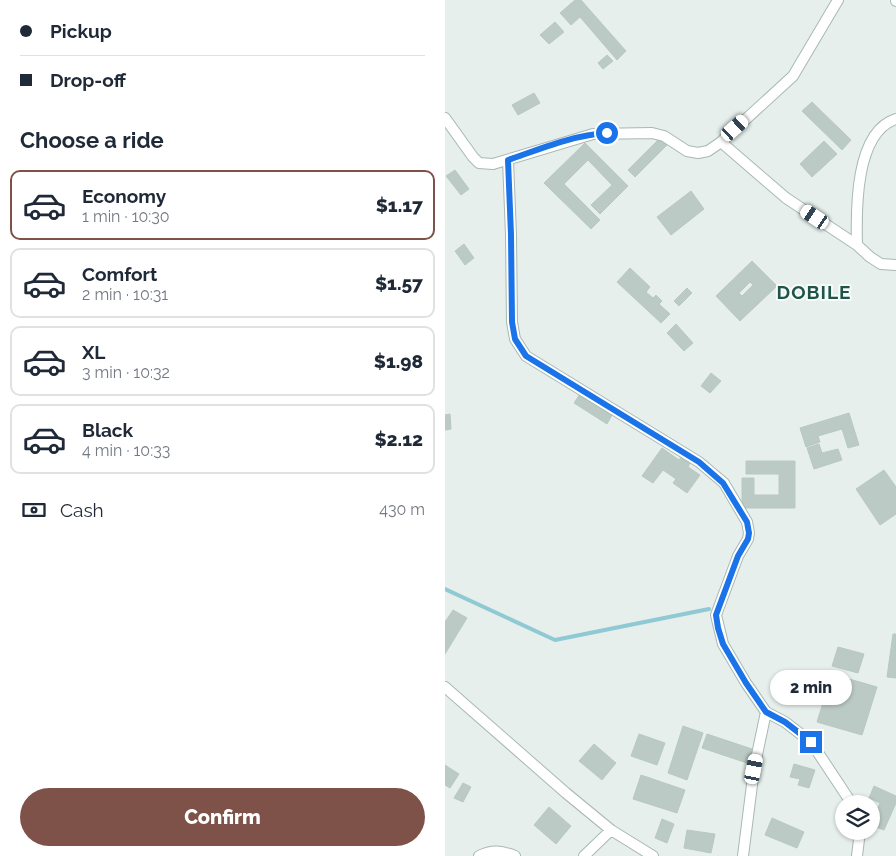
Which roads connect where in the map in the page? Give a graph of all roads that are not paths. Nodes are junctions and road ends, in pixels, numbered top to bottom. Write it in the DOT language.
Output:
graph roads {
  1 [pos="838,0"];
  2 [pos="445,118"];
  3 [pos="896,119"];
  4 [pos="721,142"];
  5 [pos="508,160"];
  6 [pos="857,245"];
  7 [pos="896,265"];
  8 [pos="445,688"];
  9 [pos="766,712"];
  10 [pos="846,795"];
  11 [pos="611,830"];
  12 [pos="859,840"];
  13 [pos="479,856"];
  14 [pos="515,856"];
  15 [pos="584,856"];
  16 [pos="653,856"];
  17 [pos="743,856"];
  18 [pos="857,856"];
  1 -- 4 [label="street"];
  2 -- 5 [label="street"];
  3 -- 6 [label="street"];
  4 -- 5 [label="street"];
  4 -- 6 [label="street"];
  5 -- 9 [label="street"];
  6 -- 7 [label="street"];
  8 -- 11 [label="street"];
  9 -- 10 [label="street"];
  9 -- 17 [label="street"];
  11 -- 15 [label="street"];
  11 -- 16 [label="street"];
  12 -- 18 [label="street"];
  13 -- 14 [label="street"];
}
